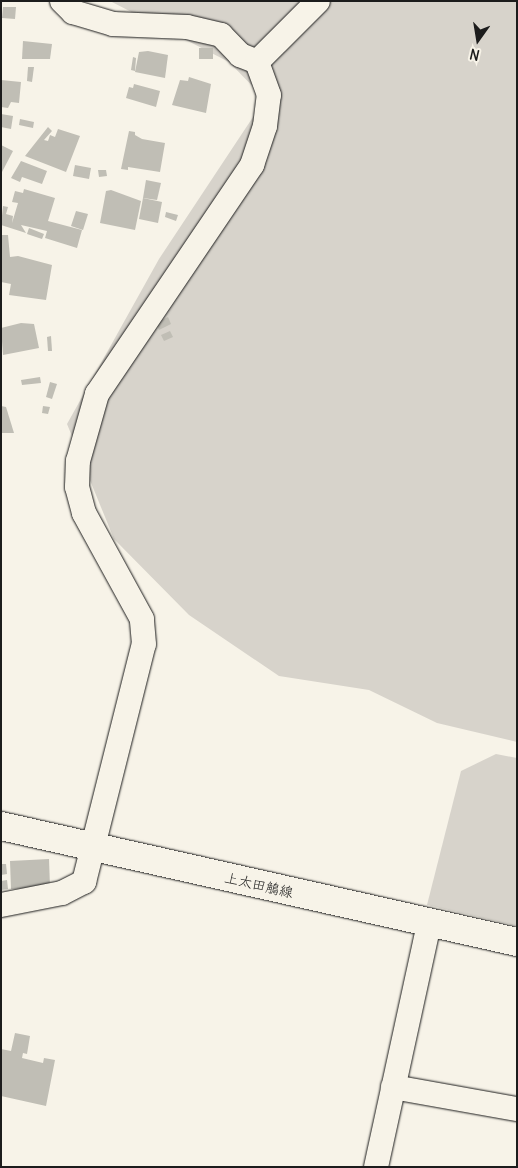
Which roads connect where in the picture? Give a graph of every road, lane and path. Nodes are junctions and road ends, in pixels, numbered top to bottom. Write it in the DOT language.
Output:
graph roads {
  1 [pos="62,1"];
  2 [pos="318,1"];
  3 [pos="257,62"];
  4 [pos="1,826"];
  5 [pos="92,847"];
  6 [pos="1,904"];
  7 [pos="429,923"];
  8 [pos="517,942"];
  9 [pos="393,1087"];
  10 [pos="517,1109"];
  11 [pos="376,1167"];
  1 -- 3 [label="street"];
  2 -- 3 [label="street"];
  3 -- 5 [label="street"];
  4 -- 5 [label="main road, 上太田鵤線"];
  5 -- 6 [label="street"];
  5 -- 7 [label="main road, 上太田鵤線"];
  7 -- 8 [label="main road, 上太田鵤線"];
  7 -- 9 [label="street"];
  9 -- 10 [label="street"];
  9 -- 11 [label="street"];
}
